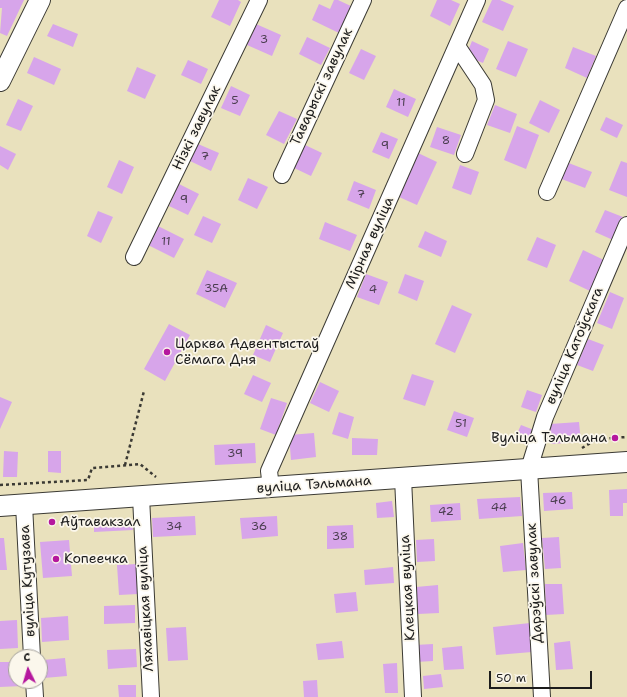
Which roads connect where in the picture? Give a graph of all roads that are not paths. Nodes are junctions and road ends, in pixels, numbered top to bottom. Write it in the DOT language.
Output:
graph roads {
  1 [pos="40,0"];
  2 [pos="259,0"];
  3 [pos="363,0"];
  4 [pos="477,0"];
  5 [pos="627,8"];
  6 [pos="457,46"];
  7 [pos="0,81"];
  8 [pos="465,154"];
  9 [pos="282,175"];
  10 [pos="547,192"];
  11 [pos="627,225"];
  12 [pos="134,256"];
  13 [pos="627,462"];
  14 [pos="529,469"];
  15 [pos="403,478"];
  16 [pos="270,488"];
  17 [pos="141,497"];
  18 [pos="24,505"];
  19 [pos="0,506"];
  20 [pos="32,649"];
  21 [pos="151,697"];
  22 [pos="413,697"];
  23 [pos="542,697"];
  1 -- 7 [label="main road"];
  2 -- 12 [label="street, Нізкі завулак"];
  3 -- 9 [label="street, Таварыскі завулак"];
  4 -- 6 [label="street, Мірная вуліца"];
  5 -- 10 [label="street"];
  6 -- 8 [label="street"];
  6 -- 16 [label="street, Мірная вуліца"];
  11 -- 14 [label="street, вуліца Катоўскага"];
  13 -- 14 [label="main road, вуліца Тэльмана"];
  14 -- 15 [label="main road, вуліца Тэльмана"];
  14 -- 23 [label="street, Дарэўскі завулак"];
  15 -- 16 [label="main road, вуліца Тэльмана"];
  15 -- 22 [label="street, Клецкая вуліца"];
  16 -- 17 [label="main road, вуліца Тэльмана"];
  17 -- 18 [label="main road, вуліца Тэльмана"];
  17 -- 21 [label="street, Ляхавіцкая вуліца"];
  18 -- 19 [label="main road, вуліца Тэльмана"];
  18 -- 20 [label="street, вуліца Кутузава"];
}
